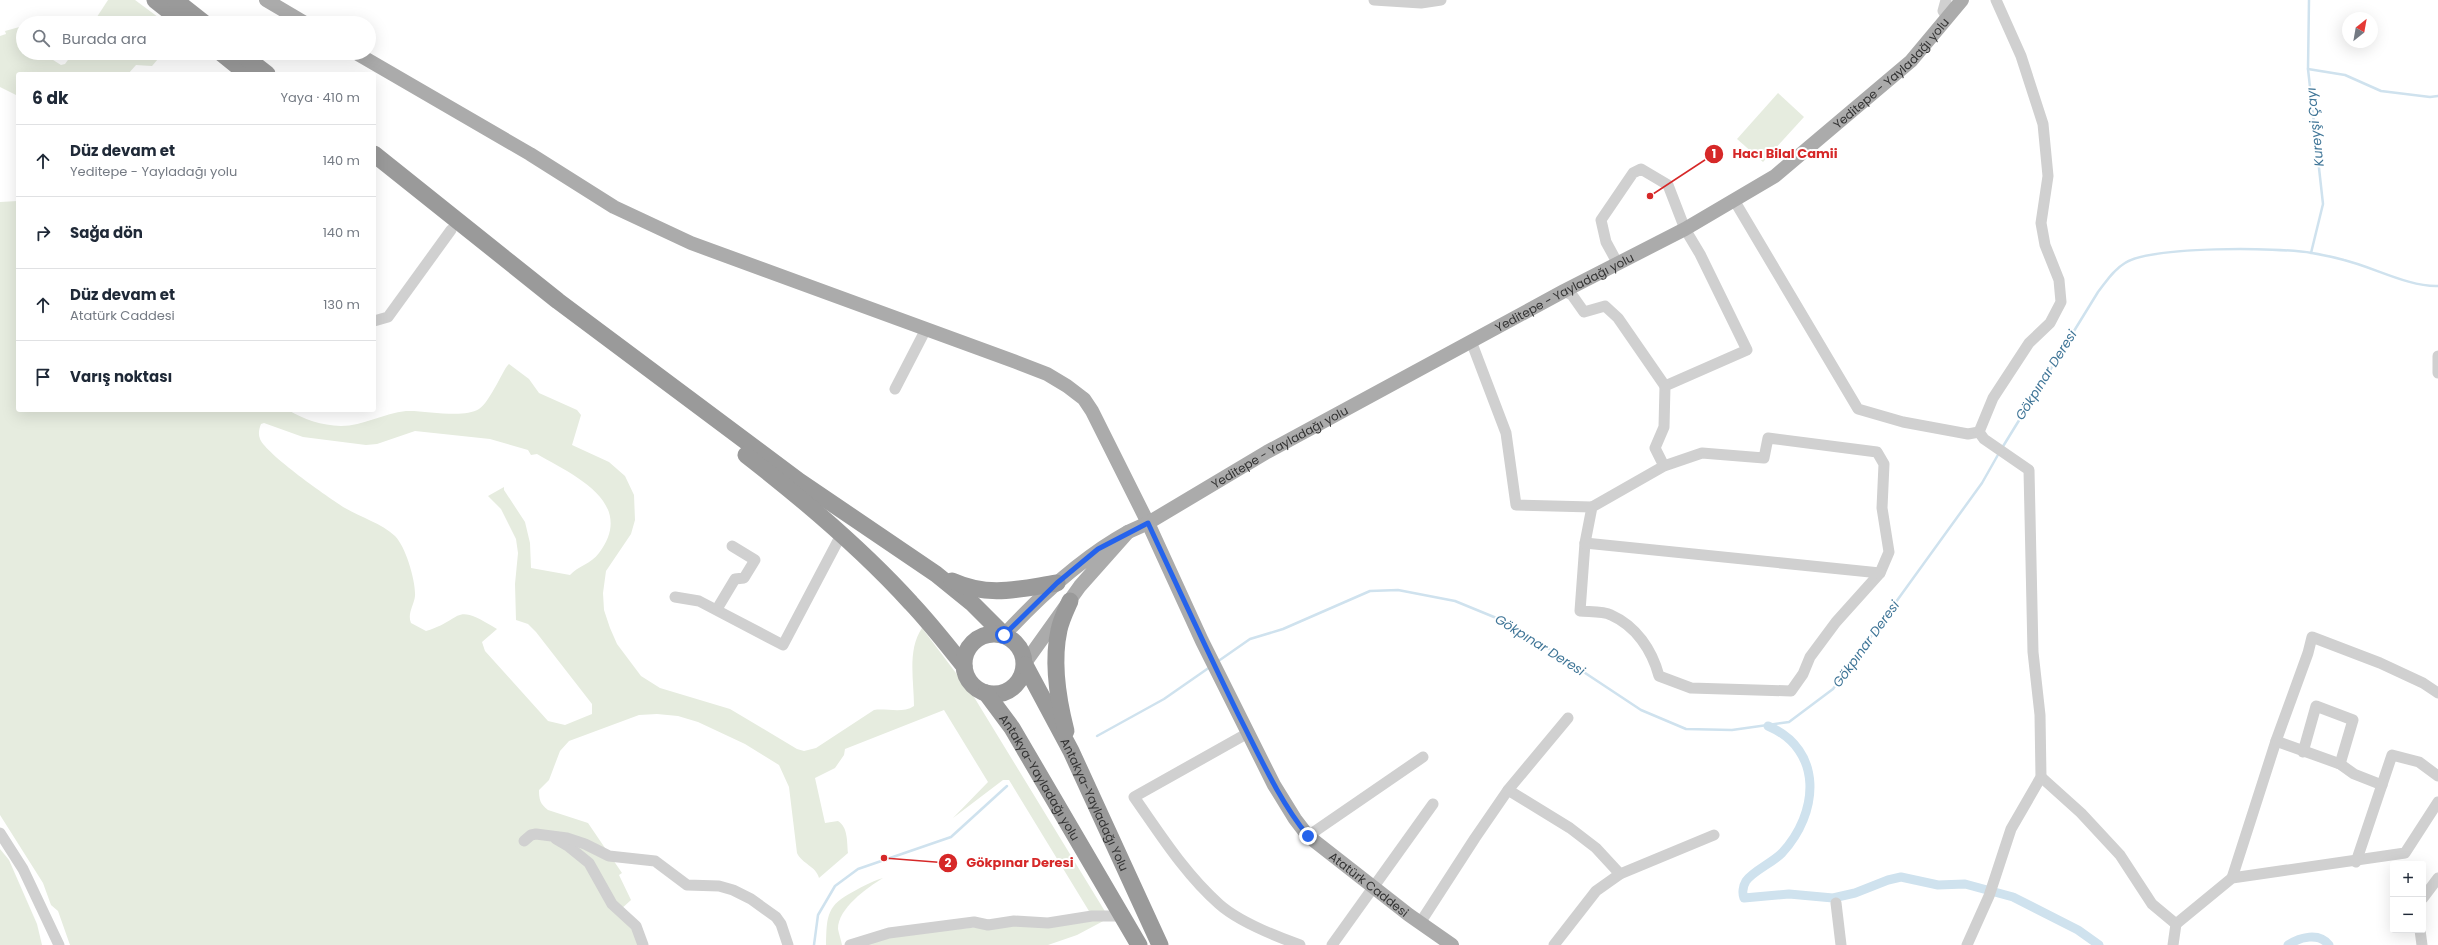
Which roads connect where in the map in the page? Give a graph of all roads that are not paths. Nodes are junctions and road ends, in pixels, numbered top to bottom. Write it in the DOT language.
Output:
graph roads {
  1 [pos="155,0"];
  2 [pos="175,0"];
  3 [pos="266,0"];
  4 [pos="1374,0"];
  5 [pos="1441,0"];
  6 [pos="1946,0"];
  7 [pos="1962,0"];
  8 [pos="1996,0"];
  9 [pos="175,16"];
  10 [pos="195,16"];
  11 [pos="292,16"];
  12 [pos="1947,17"];
  13 [pos="230,60"];
  14 [pos="249,60"];
  15 [pos="368,60"];
  16 [pos="245,72"];
  17 [pos="264,72"];
  18 [pos="376,156"];
  19 [pos="376,170"];
  20 [pos="1734,200"];
  21 [pos="1685,229"];
  22 [pos="451,230"];
  23 [pos="1618,264"];
  24 [pos="1564,291"];
  25 [pos="376,320"];
  26 [pos="926,330"];
  27 [pos="1471,341"];
  28 [pos="2438,356"];
  29 [pos="2438,373"];
  30 [pos="1665,386"];
  31 [pos="895,389"];
  32 [pos="1981,435"];
  33 [pos="1664,466"];
  34 [pos="1592,507"];
  35 [pos="1148,523"];
  36 [pos="1128,532"];
  37 [pos="841,534"];
  38 [pos="1586,543"];
  39 [pos="732,546"];
  40 [pos="1880,573"];
  41 [pos="936,574"];
  42 [pos="1057,583"];
  43 [pos="675,597"];
  44 [pos="1070,601"];
  45 [pos="716,609"];
  46 [pos="1004,635"];
  47 [pos="1025,664"];
  48 [pos="964,666"];
  49 [pos="2438,693"];
  50 [pos="986,694"];
  51 [pos="1568,718"];
  52 [pos="1248,733"];
  53 [pos="2276,741"];
  54 [pos="1071,751"];
  55 [pos="2303,752"];
  56 [pos="1423,757"];
  57 [pos="2340,764"];
  58 [pos="2438,776"];
  59 [pos="2041,778"];
  60 [pos="2382,785"];
  61 [pos="1508,790"];
  62 [pos="2438,802"];
  63 [pos="1433,804"];
  64 [pos="0,833"];
  65 [pos="545,834"];
  66 [pos="1714,834"];
  67 [pos="1308,836"];
  68 [pos="524,841"];
  69 [pos="2356,862"];
  70 [pos="1620,874"];
  71 [pos="2232,878"];
  72 [pos="2438,878"];
  73 [pos="1374,887"];
  74 [pos="2424,897"];
  75 [pos="1836,903"];
  76 [pos="1122,916"];
  77 [pos="1420,923"];
  78 [pos="2176,924"];
  79 [pos="2420,933"];
  80 [pos="59,945"];
  81 [pos="643,945"];
  82 [pos="788,945"];
  83 [pos="850,945"];
  84 [pos="1138,945"];
  85 [pos="1160,945"];
  86 [pos="1300,945"];
  87 [pos="1332,945"];
  88 [pos="1452,945"];
  89 [pos="1554,945"];
  90 [pos="1841,945"];
  91 [pos="1967,945"];
  92 [pos="2173,945"];
  93 [pos="2422,945"];
  1 -- 9 [label="highway"];
  2 -- 10 [label="highway"];
  3 -- 11 [label="main road"];
  4 -- 5 [label="street"];
  6 -- 12 [label="street"];
  7 -- 12 [label="main road, Yeditepe - Yayladağı yolu"];
  8 -- 32 [label="street"];
  12 -- 20 [label="main road, Yeditepe - Yayladağı yolu"];
  13 -- 16 [label="highway"];
  14 -- 17 [label="highway"];
  15 -- 26 [label="main road, Atatürk Caddesi"];
  18 -- 41 [label="highway"];
  19 -- 22 [label="highway"];
  20 -- 21 [label="main road, Yeditepe - Yayladağı yolu"];
  20 -- 32 [label="street"];
  21 -- 23 [label="main road, Yeditepe - Yayladağı yolu"];
  21 -- 23 [label="street"];
  21 -- 30 [label="street"];
  22 -- 25 [label="street"];
  22 -- 37 [label="highway"];
  23 -- 24 [label="main road, Yeditepe - Yayladağı yolu"];
  24 -- 27 [label="main road, Yeditepe - Yayladağı yolu"];
  24 -- 30 [label="street"];
  26 -- 31 [label="street"];
  26 -- 35 [label="main road, Atatürk Caddesi"];
  27 -- 34 [label="street"];
  27 -- 35 [label="main road, Yeditepe - Yayladağı yolu"];
  28 -- 29 [label="street"];
  30 -- 33 [label="street"];
  32 -- 59 [label="street"];
  33 -- 34 [label="street"];
  33 -- 40 [label="street"];
  34 -- 38 [label="street"];
  35 -- 36 [label="main road, Yeditepe - Yayladağı yolu"];
  35 -- 52 [label="main road, Atatürk Caddesi"];
  36 -- 42 [label="main road, Yeditepe - Yayladağı yolu"];
  36 -- 44 [label="main road, Yeditepe - Yayladağı yolu"];
  37 -- 45 [label="street"];
  37 -- 48 [label="highway"];
  38 -- 40 [label="street"];
  38 -- 40 [label="street"];
  39 -- 45 [label="street"];
  41 -- 42 [label="highway"];
  41 -- 46 [label="highway"];
  42 -- 46 [label="main road, Yeditepe - Yayladağı yolu"];
  43 -- 45 [label="street"];
  44 -- 47 [label="main road, Yeditepe - Yayladağı yolu"];
  44 -- 54 [label="highway"];
  46 -- 47 [label="highway"];
  46 -- 48 [label="highway"];
  47 -- 50 [label="highway"];
  47 -- 54 [label="highway, Antakya-Yayladağı Yolu"];
  48 -- 50 [label="highway"];
  49 -- 53 [label="street"];
  50 -- 76 [label="highway, Antakya-Yayladağı yolu"];
  51 -- 61 [label="street"];
  52 -- 67 [label="main road, Atatürk Caddesi"];
  52 -- 86 [label="street"];
  53 -- 55 [label="street"];
  53 -- 71 [label="street"];
  54 -- 85 [label="highway, Antakya-Yayladağı Yolu"];
  55 -- 57 [label="street"];
  55 -- 57 [label="street"];
  56 -- 67 [label="street"];
  57 -- 60 [label="street"];
  58 -- 60 [label="street"];
  59 -- 78 [label="street"];
  59 -- 91 [label="street"];
  60 -- 69 [label="street"];
  61 -- 70 [label="street"];
  61 -- 77 [label="street"];
  62 -- 69 [label="street"];
  63 -- 73 [label="street"];
  64 -- 80 [label="street"];
  65 -- 68 [label="street"];
  65 -- 81 [label="street"];
  65 -- 82 [label="street"];
  66 -- 70 [label="street"];
  67 -- 73 [label="main road, Atatürk Caddesi"];
  69 -- 71 [label="street"];
  70 -- 89 [label="street"];
  71 -- 78 [label="street"];
  72 -- 74 [label="street"];
  73 -- 77 [label="main road, Atatürk Caddesi"];
  73 -- 87 [label="street"];
  75 -- 90 [label="street"];
  76 -- 83 [label="street"];
  76 -- 84 [label="highway, Antakya-Yayladağı yolu"];
  77 -- 88 [label="main road, Atatürk Caddesi"];
  78 -- 92 [label="street"];
  79 -- 93 [label="street"];
}
